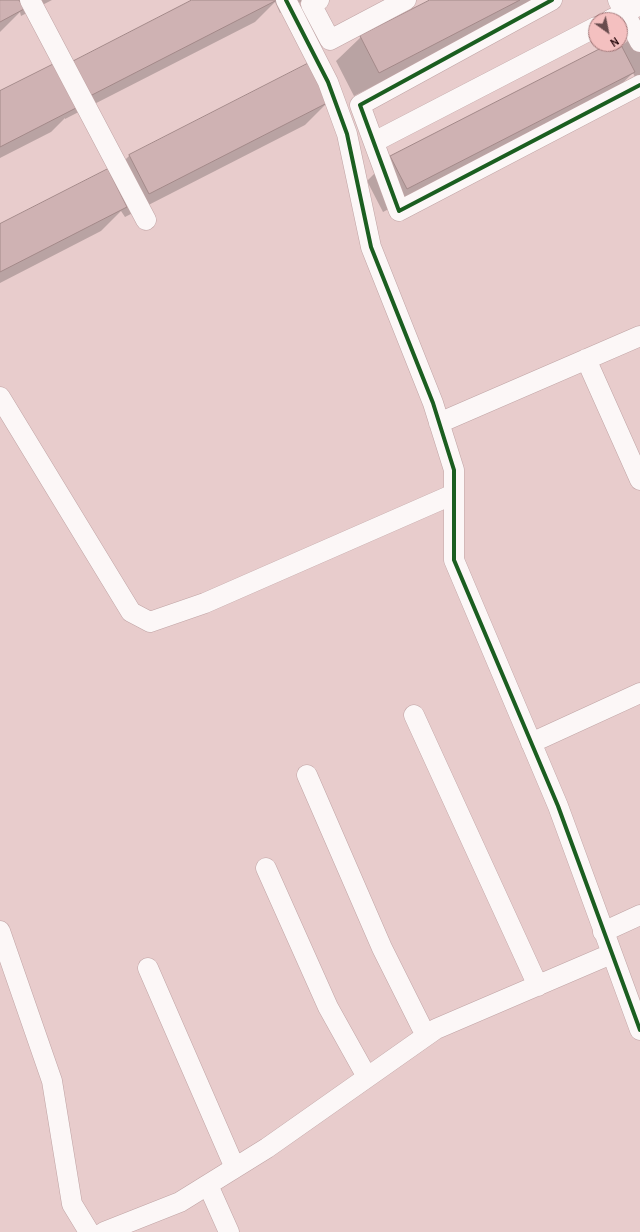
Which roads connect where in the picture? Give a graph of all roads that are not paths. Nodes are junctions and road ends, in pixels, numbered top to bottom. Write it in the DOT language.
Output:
graph roads {
  1 [pos="30,0"];
  2 [pos="286,0"];
  3 [pos="319,0"];
  4 [pos="406,0"];
  5 [pos="552,0"];
  6 [pos="623,9"];
  7 [pos="588,31"];
  8 [pos="640,42"];
  9 [pos="640,86"];
  10 [pos="374,142"];
  11 [pos="146,220"];
  12 [pos="640,336"];
  13 [pos="586,359"];
  14 [pos="0,397"];
  15 [pos="6,420"];
  16 [pos="439,423"];
  17 [pos="640,480"];
  18 [pos="454,494"];
  19 [pos="640,693"];
  20 [pos="414,715"];
  21 [pos="531,743"];
  22 [pos="307,775"];
  23 [pos="266,868"];
  24 [pos="640,915"];
  25 [pos="603,932"];
  26 [pos="1,937"];
  27 [pos="612,954"];
  28 [pos="148,968"];
  29 [pos="538,986"];
  30 [pos="640,1030"];
  31 [pos="426,1036"];
  32 [pos="367,1077"];
  33 [pos="235,1168"];
  34 [pos="208,1185"];
  35 [pos="89,1232"];
  36 [pos="104,1232"];
  37 [pos="228,1232"];
  1 -- 11 [label="street"];
  2 -- 16 [label="street"];
  3 -- 4 [label="street"];
  5 -- 10 [label="street"];
  6 -- 8 [label="street"];
  7 -- 10 [label="street"];
  9 -- 10 [label="street"];
  12 -- 13 [label="street"];
  13 -- 16 [label="street"];
  13 -- 17 [label="street"];
  14 -- 15 [label="street"];
  15 -- 18 [label="street"];
  16 -- 18 [label="street"];
  18 -- 21 [label="street"];
  19 -- 21 [label="street"];
  20 -- 29 [label="street"];
  21 -- 25 [label="street"];
  22 -- 31 [label="street"];
  23 -- 32 [label="street"];
  24 -- 25 [label="street"];
  25 -- 27 [label="street"];
  26 -- 35 [label="street"];
  27 -- 29 [label="street"];
  27 -- 30 [label="street"];
  28 -- 33 [label="street"];
  29 -- 31 [label="street"];
  31 -- 32 [label="street"];
  32 -- 33 [label="street"];
  33 -- 34 [label="street"];
  34 -- 36 [label="street"];
  34 -- 37 [label="street"];
}
